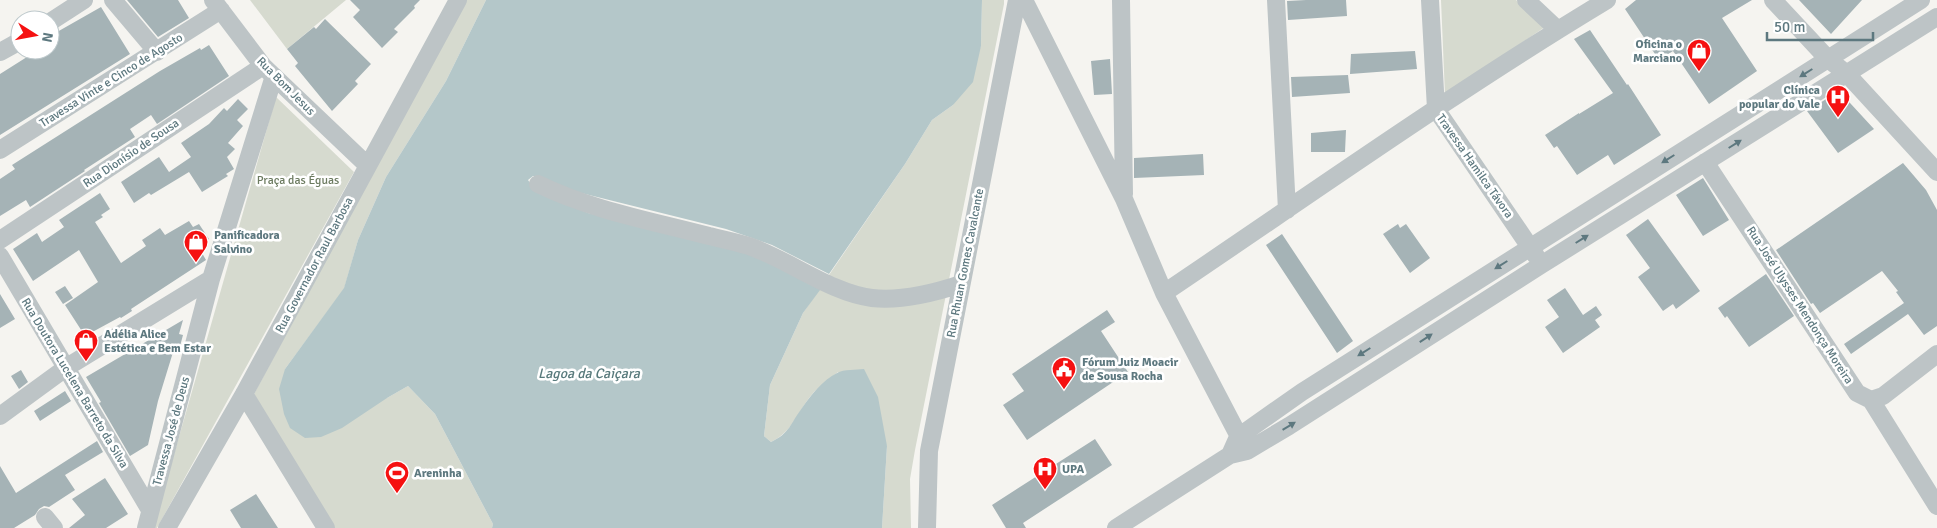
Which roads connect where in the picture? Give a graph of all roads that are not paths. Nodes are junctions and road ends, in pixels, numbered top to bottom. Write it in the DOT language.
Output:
graph roads {
  1 [pos="84,0"];
  2 [pos="113,0"];
  3 [pos="458,0"];
  4 [pos="1016,0"];
  5 [pos="1024,0"];
  6 [pos="1121,0"];
  7 [pos="1276,0"];
  8 [pos="1430,0"];
  9 [pos="1526,0"];
  10 [pos="1607,0"];
  11 [pos="1772,0"];
  12 [pos="1921,0"];
  13 [pos="217,5"];
  14 [pos="60,16"];
  15 [pos="1937,17"];
  16 [pos="1558,30"];
  17 [pos="157,52"];
  18 [pos="1828,59"];
  19 [pos="268,71"];
  20 [pos="1847,74"];
  21 [pos="1436,109"];
  22 [pos="0,150"];
  23 [pos="1705,162"];
  24 [pos="368,165"];
  25 [pos="1937,172"];
  26 [pos="538,184"];
  27 [pos="1124,199"];
  28 [pos="1287,210"];
  29 [pos="0,240"];
  30 [pos="1530,246"];
  31 [pos="0,256"];
  32 [pos="1541,265"];
  33 [pos="211,279"];
  34 [pos="961,284"];
  35 [pos="1164,293"];
  36 [pos="1937,354"];
  37 [pos="68,367"];
  38 [pos="244,394"];
  39 [pos="1871,400"];
  40 [pos="0,416"];
  41 [pos="1242,444"];
  42 [pos="1937,506"];
  43 [pos="150,510"];
  44 [pos="146,528"];
  45 [pos="168,528"];
  46 [pos="326,528"];
  47 [pos="927,528"];
  48 [pos="1116,528"];
  1 -- 14 [label="street"];
  2 -- 17 [label="street"];
  3 -- 24 [label="street, Rua Governador Raul Barbosa"];
  4 -- 34 [label="street, Rua Rhuan Gomes Cavalcante"];
  5 -- 27 [label="street"];
  6 -- 27 [label="street"];
  7 -- 28 [label="street"];
  8 -- 21 [label="street, Travessa Hamilca Távora"];
  9 -- 16 [label="street"];
  10 -- 16 [label="street"];
  11 -- 18 [label="street"];
  12 -- 18 [label="street"];
  13 -- 17 [label="street, Travessa Vinte e Cinco de Agosto"];
  13 -- 19 [label="street, Rua Bom Jesus"];
  15 -- 20 [label="street"];
  16 -- 21 [label="street"];
  17 -- 22 [label="street, Travessa Vinte e Cinco de Agosto"];
  18 -- 20 [label="street"];
  18 -- 30 [label="street, one-way"];
  19 -- 24 [label="street, Rua Bom Jesus"];
  19 -- 29 [label="street, Rua Dionísio de Sousa"];
  19 -- 33 [label="street, Travessa José de Deus"];
  23 -- 20 [label="street, one-way"];
  20 -- 25 [label="street"];
  21 -- 28 [label="street"];
  21 -- 30 [label="street, Travessa Hamilca Távora"];
  32 -- 23 [label="street, one-way"];
  23 -- 39 [label="street, Rua José Ulysses Mendonça Moreira"];
  24 -- 38 [label="street, Rua Governador Raul Barbosa"];
  26 -- 34 [label="street"];
  27 -- 35 [label="street"];
  28 -- 35 [label="street"];
  30 -- 32 [label="street, Travessa Hamilca Távora"];
  30 -- 41 [label="street, one-way"];
  31 -- 37 [label="street, Rua Doutora Lucelena Barreto da Silva"];
  41 -- 32 [label="street, one-way"];
  33 -- 37 [label="street"];
  33 -- 43 [label="street, Travessa José de Deus"];
  34 -- 47 [label="street, Rua Rhuan Gomes Cavalcante"];
  35 -- 41 [label="street"];
  36 -- 39 [label="street"];
  37 -- 40 [label="street"];
  37 -- 43 [label="street, Rua Doutora Lucelena Barreto da Silva"];
  38 -- 45 [label="street, Rua Governador Raul Barbosa"];
  38 -- 46 [label="street"];
  39 -- 42 [label="street"];
  41 -- 48 [label="street"];
  43 -- 44 [label="street, Travessa José de Deus"];
}
